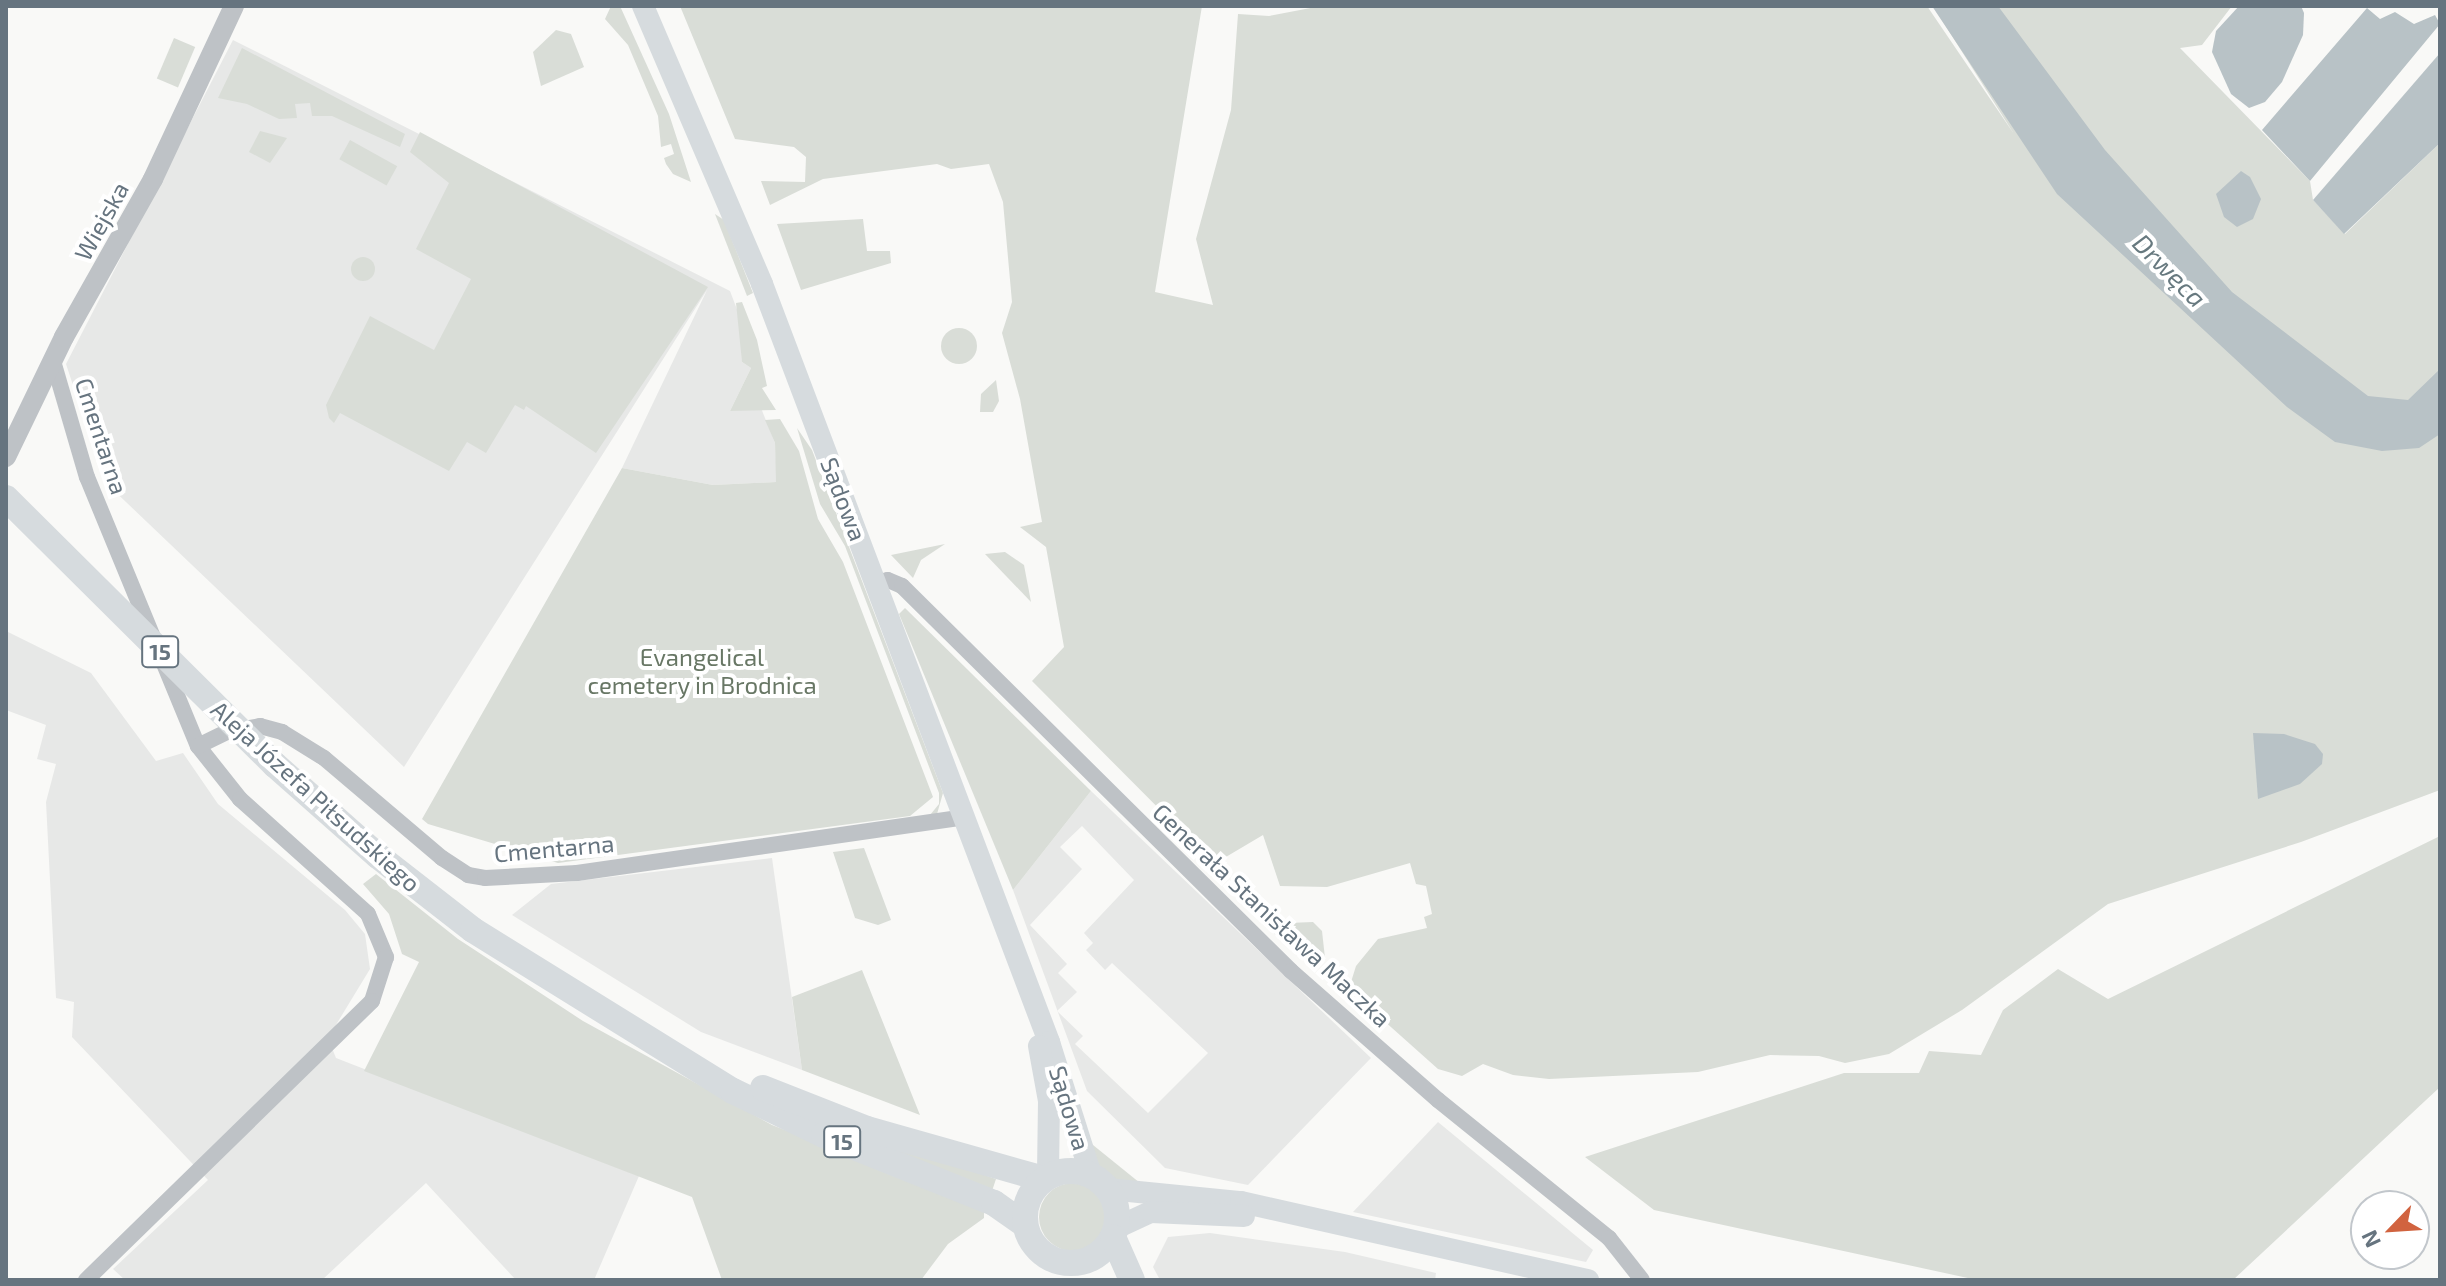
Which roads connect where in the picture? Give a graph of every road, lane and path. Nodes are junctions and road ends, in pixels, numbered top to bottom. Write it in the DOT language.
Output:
graph roads {
  1 [pos="234,6"];
  2 [pos="648,11"];
  3 [pos="53,361"];
  4 [pos="6,457"];
  5 [pos="6,498"];
  6 [pos="876,583"];
  7 [pos="198,746"];
  8 [pos="964,817"];
  9 [pos="1031,998"];
  10 [pos="663,1049"];
  11 [pos="1046,1178"];
  12 [pos="1100,1182"];
  13 [pos="1289,1215"];
  14 [pos="1025,1225"];
  15 [pos="1114,1232"];
  16 [pos="1064,1262"];
  17 [pos="86,1280"];
  18 [pos="1086,1280"];
  19 [pos="1132,1280"];
  20 [pos="1588,1280"];
  21 [pos="1642,1280"];
  1 -- 3 [label="street, Wiejska"];
  2 -- 6 [label="main road, Sądowa"];
  3 -- 4 [label="street, Wiejska"];
  3 -- 7 [label="street, Cmentarna"];
  5 -- 10 [label="main road, Aleja Józefa Piłsudskiego / 15"];
  6 -- 8 [label="main road, Sądowa"];
  6 -- 21 [label="street, Generała Stanisława Maczka"];
  7 -- 8 [label="street, Cmentarna"];
  7 -- 17 [label="street, Cmentarna"];
  8 -- 9 [label="main road, Sądowa"];
  9 -- 11 [label="main road, Sądowa"];
  9 -- 12 [label="main road, Sądowa"];
  10 -- 11 [label="main road, Aleja Józefa Piłsudskiego / 15"];
  10 -- 14 [label="main road, Aleja Józefa Piłsudskiego / 15"];
  11 -- 12 [label="main road, 15"];
  11 -- 14 [label="main road"];
  12 -- 13 [label="main road"];
  12 -- 15 [label="main road"];
  13 -- 15 [label="main road"];
  13 -- 20 [label="main road"];
  14 -- 16 [label="main road, 15"];
  15 -- 16 [label="main road"];
  15 -- 19 [label="main road"];
  16 -- 18 [label="main road, 15"];
}
